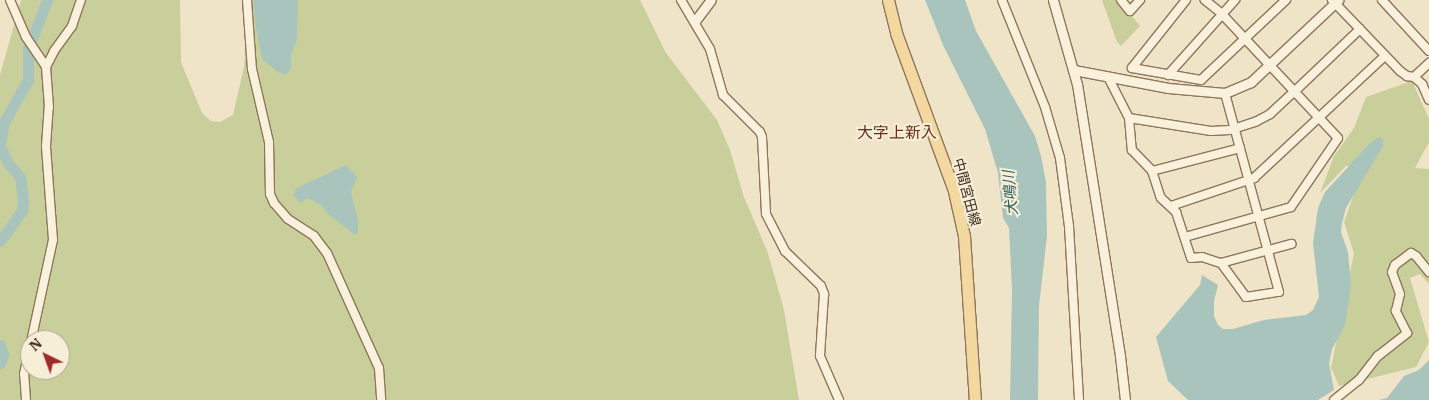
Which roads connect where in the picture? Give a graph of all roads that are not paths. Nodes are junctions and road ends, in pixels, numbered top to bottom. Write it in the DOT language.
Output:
graph roads {
  1 [pos="10,0"];
  2 [pos="81,0"];
  3 [pos="247,0"];
  4 [pos="681,0"];
  5 [pos="711,0"];
  6 [pos="888,0"];
  7 [pos="1002,0"];
  8 [pos="1052,0"];
  9 [pos="1121,0"];
  10 [pos="1140,0"];
  11 [pos="1186,0"];
  12 [pos="1205,0"];
  13 [pos="1235,0"];
  14 [pos="1286,0"];
  15 [pos="1382,0"];
  16 [pos="1335,1"];
  17 [pos="1221,13"];
  18 [pos="695,21"];
  19 [pos="1360,29"];
  20 [pos="1245,38"];
  21 [pos="1429,51"];
  22 [pos="1384,56"];
  23 [pos="1429,63"];
  24 [pos="1270,64"];
  25 [pos="46,67"];
  26 [pos="1074,70"];
  27 [pos="1168,75"];
  28 [pos="1108,77"];
  29 [pos="1414,77"];
  30 [pos="1225,92"];
  31 [pos="1295,92"];
  32 [pos="1429,100"];
  33 [pos="1319,117"];
  34 [pos="1129,118"];
  35 [pos="1234,128"];
  36 [pos="1240,148"];
  37 [pos="1152,171"];
  38 [pos="1250,180"];
  39 [pos="1171,206"];
  40 [pos="1259,216"];
  41 [pos="1185,237"];
  42 [pos="1291,244"];
  43 [pos="1268,250"];
  44 [pos="1221,263"];
  45 [pos="1429,272"];
  46 [pos="26,400"];
  47 [pos="381,400"];
  48 [pos="839,400"];
  49 [pos="975,400"];
  50 [pos="1079,400"];
  51 [pos="1125,400"];
  52 [pos="1334,400"];
  1 -- 25 [label="street"];
  2 -- 25 [label="street"];
  3 -- 47 [label="street"];
  4 -- 18 [label="street"];
  5 -- 18 [label="street"];
  6 -- 49 [label="main road, 中間宮田線"];
  7 -- 50 [label="street"];
  8 -- 26 [label="street"];
  9 -- 10 [label="street"];
  11 -- 27 [label="street"];
  12 -- 17 [label="street"];
  13 -- 17 [label="street"];
  14 -- 20 [label="street"];
  15 -- 21 [label="street"];
  16 -- 19 [label="street"];
  16 -- 24 [label="street"];
  17 -- 20 [label="street"];
  17 -- 27 [label="street"];
  18 -- 48 [label="street"];
  19 -- 22 [label="street"];
  19 -- 31 [label="street"];
  20 -- 24 [label="street"];
  20 -- 27 [label="street"];
  22 -- 29 [label="street"];
  22 -- 33 [label="street"];
  23 -- 29 [label="street"];
  24 -- 30 [label="street"];
  24 -- 31 [label="street"];
  25 -- 46 [label="street"];
  26 -- 28 [label="street"];
  26 -- 51 [label="street"];
  28 -- 30 [label="street"];
  28 -- 34 [label="street"];
  29 -- 32 [label="street"];
  30 -- 35 [label="street"];
  31 -- 33 [label="street"];
  31 -- 35 [label="street"];
  33 -- 38 [label="street"];
  33 -- 40 [label="street"];
  34 -- 35 [label="street"];
  34 -- 37 [label="street"];
  35 -- 36 [label="street"];
  36 -- 37 [label="street"];
  36 -- 38 [label="street"];
  37 -- 39 [label="street"];
  38 -- 39 [label="street"];
  38 -- 40 [label="street"];
  39 -- 41 [label="street"];
  40 -- 41 [label="street"];
  40 -- 43 [label="street"];
  41 -- 44 [label="street"];
  42 -- 43 [label="street"];
  43 -- 44 [label="street"];
  43 -- 44 [label="street"];
  45 -- 52 [label="street"];
}
